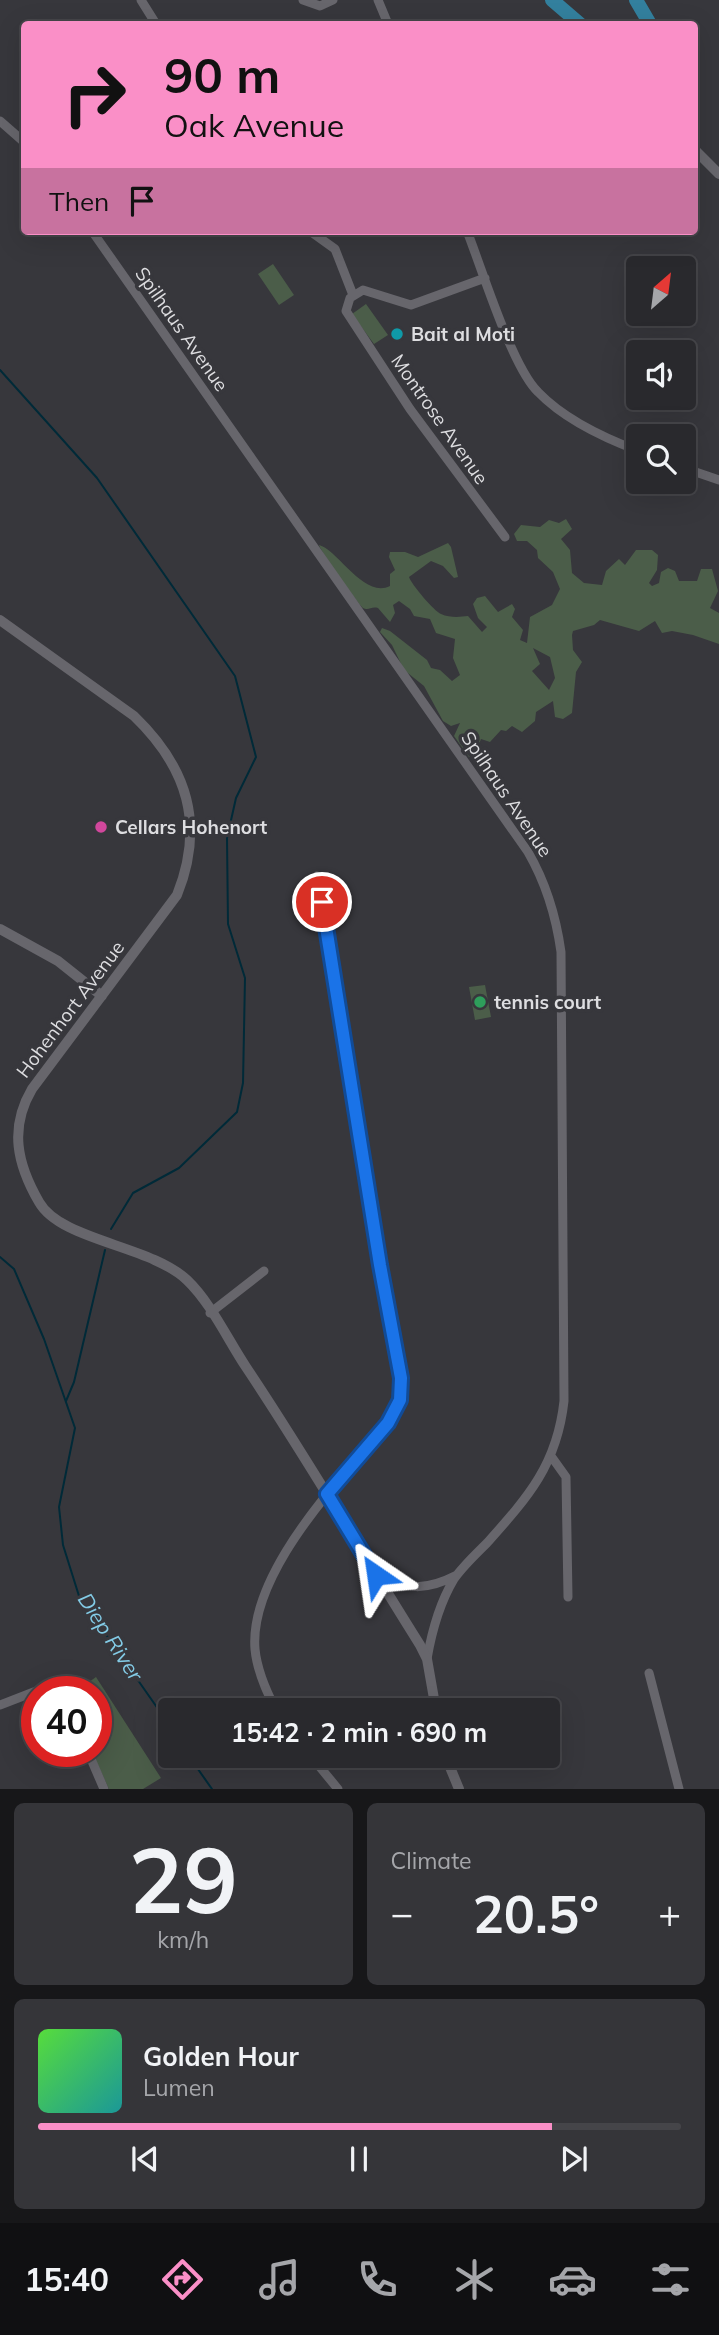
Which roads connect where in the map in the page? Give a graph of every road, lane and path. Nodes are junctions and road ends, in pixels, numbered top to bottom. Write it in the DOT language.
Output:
graph roads {
  1 [pos="141,0"];
  2 [pos="303,0"];
  3 [pos="333,0"];
  4 [pos="378,0"];
  5 [pos="551,0"];
  6 [pos="630,0"];
  7 [pos="636,0"];
  8 [pos="154,21"];
  9 [pos="387,21"];
  10 [pos="568,21"];
  11 [pos="576,21"];
  12 [pos="641,21"];
  13 [pos="648,21"];
  14 [pos="0,121"];
  15 [pos="21,139"];
  16 [pos="698,153"];
  17 [pos="719,174"];
  18 [pos="95,235"];
  19 [pos="316,235"];
  20 [pos="469,235"];
  21 [pos="485,278"];
  22 [pos="353,295"];
  23 [pos="626,445"];
  24 [pos="696,472"];
  25 [pos="719,480"];
  26 [pos="505,537"];
  27 [pos="0,620"];
  28 [pos="317,876"];
  29 [pos="0,929"];
  30 [pos="102,996"];
  31 [pos="264,1271"];
  32 [pos="210,1313"];
  33 [pos="551,1456"];
  34 [pos="327,1494"];
  35 [pos="376,1575"];
  36 [pos="457,1575"];
  37 [pos="568,1597"];
  38 [pos="427,1659"];
  39 [pos="649,1673"];
  40 [pos="21,1697"];
  41 [pos="271,1698"];
  42 [pos="434,1698"];
  43 [pos="0,1705"];
  44 [pos="94,1767"];
  45 [pos="321,1768"];
  46 [pos="450,1768"];
  47 [pos="104,1789"];
  48 [pos="338,1789"];
  49 [pos="459,1789"];
  50 [pos="679,1789"];
  1 -- 8 [label="street"];
  2 -- 3 [label="street"];
  4 -- 9 [label="street"];
  5 -- 10 [label="main road"];
  5 -- 11 [label="main road"];
  6 -- 12 [label="main road"];
  7 -- 13 [label="main road"];
  14 -- 15 [label="street"];
  16 -- 17 [label="street"];
  18 -- 33 [label="street, Spilhaus Avenue"];
  19 -- 22 [label="street, Montrose Avenue"];
  20 -- 21 [label="street"];
  21 -- 22 [label="street"];
  21 -- 23 [label="street"];
  22 -- 26 [label="street, Montrose Avenue"];
  24 -- 25 [label="street"];
  27 -- 30 [label="street, Hohenhort Avenue"];
  28 -- 34 [label="street"];
  29 -- 30 [label="street"];
  30 -- 32 [label="street, Hohenhort Avenue"];
  31 -- 32 [label="street"];
  32 -- 34 [label="street, Hohenhort Avenue"];
  33 -- 36 [label="street, Spilhaus Avenue"];
  33 -- 37 [label="street"];
  34 -- 35 [label="street, Hohenhort Avenue"];
  34 -- 41 [label="street"];
  35 -- 36 [label="street, Spilhaus Avenue"];
  35 -- 38 [label="street, Hohenhort Avenue"];
  36 -- 38 [label="street, Spilhaus Avenue"];
  38 -- 42 [label="street"];
  39 -- 50 [label="street"];
  40 -- 43 [label="street"];
  44 -- 47 [label="street"];
  45 -- 48 [label="street"];
  46 -- 49 [label="street"];
}
